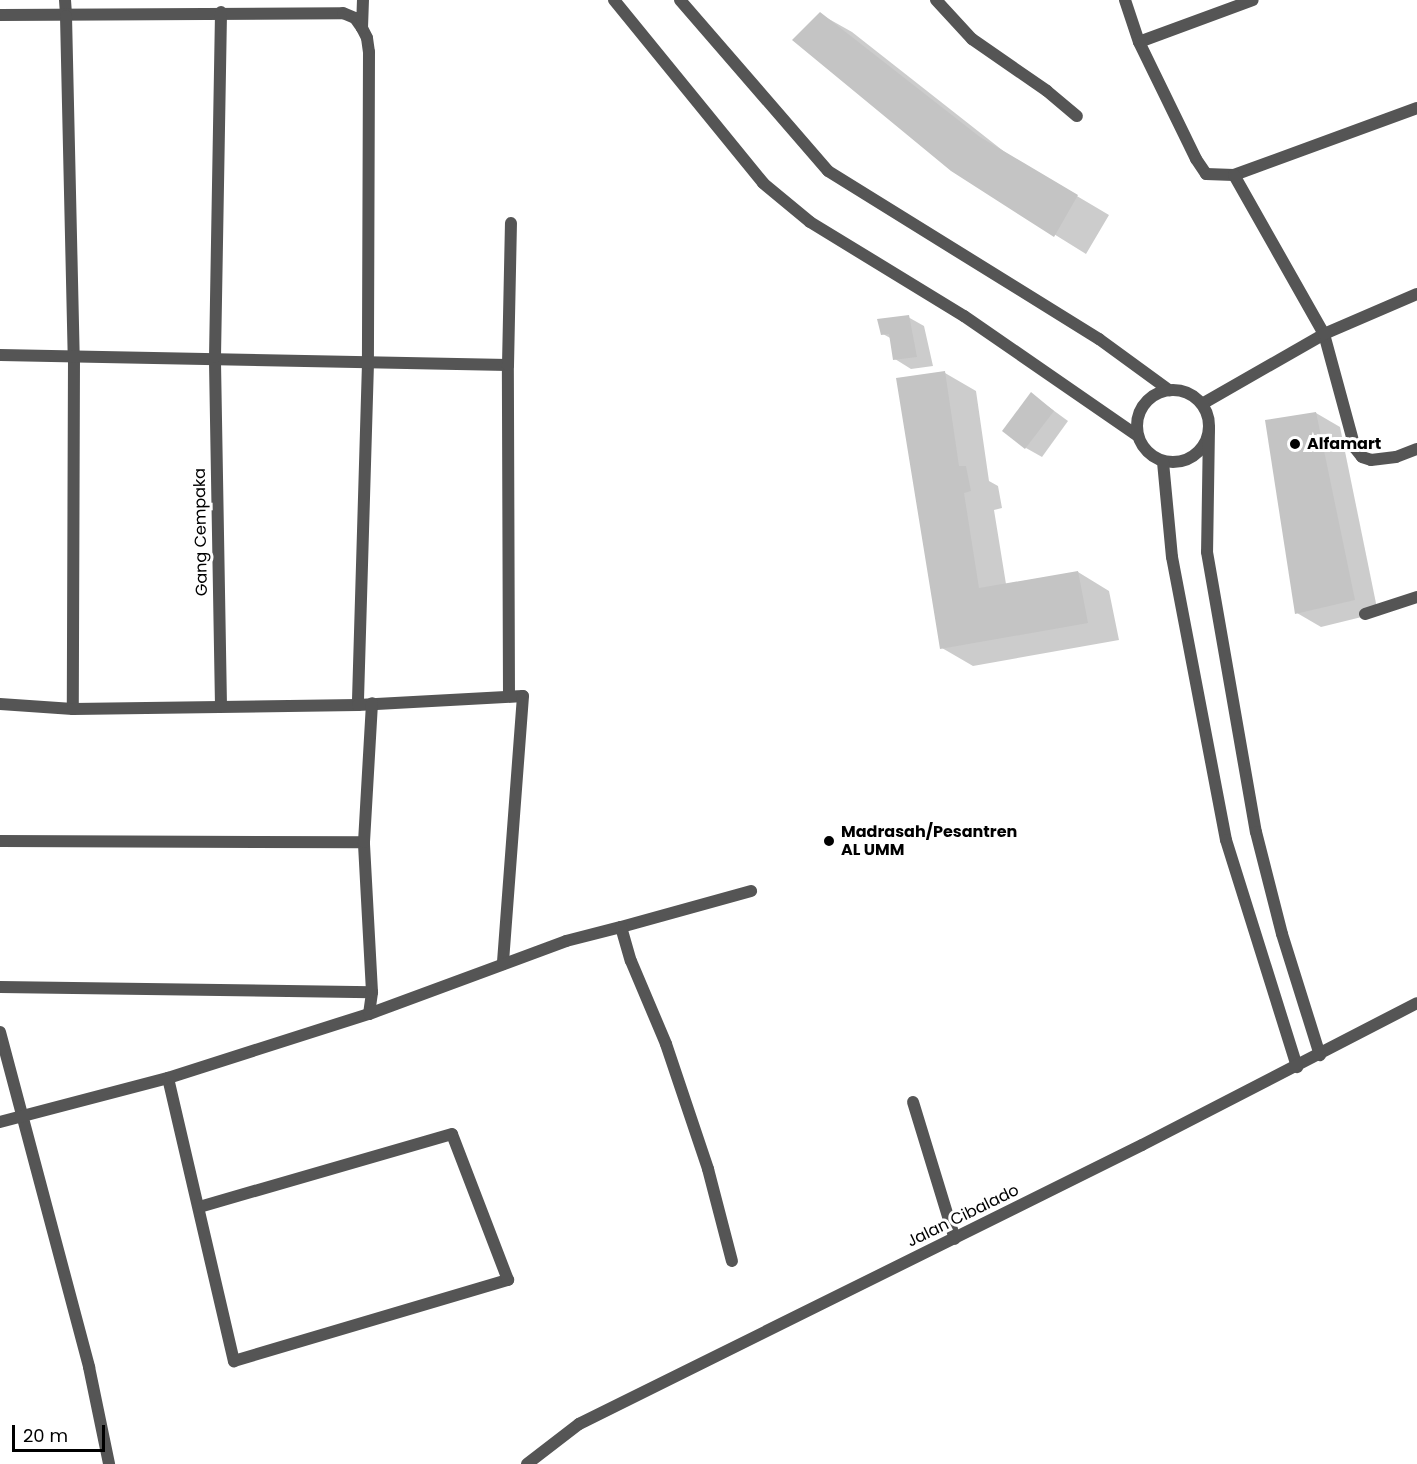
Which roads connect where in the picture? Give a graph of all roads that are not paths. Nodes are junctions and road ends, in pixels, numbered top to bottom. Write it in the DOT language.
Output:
graph roads {
  1 [pos="65,0"];
  2 [pos="363,0"];
  3 [pos="614,0"];
  4 [pos="680,0"];
  5 [pos="936,0"];
  6 [pos="1125,0"];
  7 [pos="1253,0"];
  8 [pos="221,12"];
  9 [pos="0,15"];
  10 [pos="66,16"];
  11 [pos="362,28"];
  12 [pos="1139,42"];
  13 [pos="1417,108"];
  14 [pos="1077,116"];
  15 [pos="1234,175"];
  16 [pos="511,223"];
  17 [pos="1417,294"];
  18 [pos="1324,334"];
  19 [pos="0,355"];
  20 [pos="74,357"];
  21 [pos="215,357"];
  22 [pos="368,363"];
  23 [pos="508,365"];
  24 [pos="1168,390"];
  25 [pos="1202,404"];
  26 [pos="1209,428"];
  27 [pos="1138,436"];
  28 [pos="1417,448"];
  29 [pos="1164,462"];
  30 [pos="1417,597"];
  31 [pos="1365,614"];
  32 [pos="509,696"];
  33 [pos="372,703"];
  34 [pos="0,704"];
  35 [pos="358,705"];
  36 [pos="220,706"];
  37 [pos="73,709"];
  38 [pos="0,841"];
  39 [pos="364,842"];
  40 [pos="751,891"];
  41 [pos="621,927"];
  42 [pos="503,964"];
  43 [pos="0,987"];
  44 [pos="372,992"];
  45 [pos="1417,1004"];
  46 [pos="369,1014"];
  47 [pos="0,1032"];
  48 [pos="1320,1055"];
  49 [pos="1298,1067"];
  50 [pos="168,1078"];
  51 [pos="913,1102"];
  52 [pos="24,1117"];
  53 [pos="0,1122"];
  54 [pos="200,1207"];
  55 [pos="955,1239"];
  56 [pos="732,1262"];
  57 [pos="108,1464"];
  58 [pos="527,1464"];
  1 -- 10 [label="street"];
  2 -- 11 [label="street"];
  3 -- 27 [label="street"];
  4 -- 24 [label="street"];
  5 -- 14 [label="street"];
  6 -- 12 [label="street"];
  7 -- 12 [label="street"];
  8 -- 10 [label="street"];
  8 -- 11 [label="street"];
  8 -- 21 [label="street, Gang Cempaka"];
  9 -- 10 [label="street"];
  10 -- 20 [label="street"];
  11 -- 22 [label="street"];
  12 -- 15 [label="street"];
  13 -- 15 [label="street"];
  15 -- 18 [label="street"];
  16 -- 23 [label="street"];
  17 -- 18 [label="street"];
  18 -- 25 [label="street"];
  18 -- 28 [label="street"];
  19 -- 20 [label="street"];
  20 -- 21 [label="street"];
  20 -- 37 [label="street"];
  21 -- 22 [label="street"];
  21 -- 36 [label="street, Gang Cempaka"];
  22 -- 23 [label="street"];
  22 -- 35 [label="street"];
  23 -- 32 [label="street"];
  24 -- 25 [label="street"];
  24 -- 27 [label="street"];
  25 -- 26 [label="street"];
  26 -- 29 [label="street"];
  26 -- 48 [label="street"];
  27 -- 29 [label="street"];
  29 -- 49 [label="street"];
  30 -- 31 [label="street"];
  32 -- 33 [label="street"];
  32 -- 42 [label="street"];
  33 -- 35 [label="street"];
  33 -- 39 [label="street"];
  34 -- 37 [label="street"];
  35 -- 36 [label="street"];
  36 -- 37 [label="street"];
  38 -- 39 [label="street"];
  39 -- 44 [label="street"];
  40 -- 41 [label="street"];
  41 -- 42 [label="street"];
  41 -- 56 [label="street"];
  42 -- 46 [label="street"];
  43 -- 44 [label="street"];
  44 -- 46 [label="street"];
  45 -- 48 [label="street, Jalan Cibalado"];
  46 -- 50 [label="street"];
  47 -- 52 [label="street"];
  48 -- 49 [label="street, Jalan Cibalado"];
  49 -- 55 [label="street, Jalan Cibalado"];
  50 -- 52 [label="street"];
  50 -- 54 [label="street"];
  51 -- 55 [label="street"];
  52 -- 53 [label="street"];
  52 -- 57 [label="street"];
  54 -- 54 [label="street"];
  55 -- 58 [label="street, Jalan Cibalado"];
}
